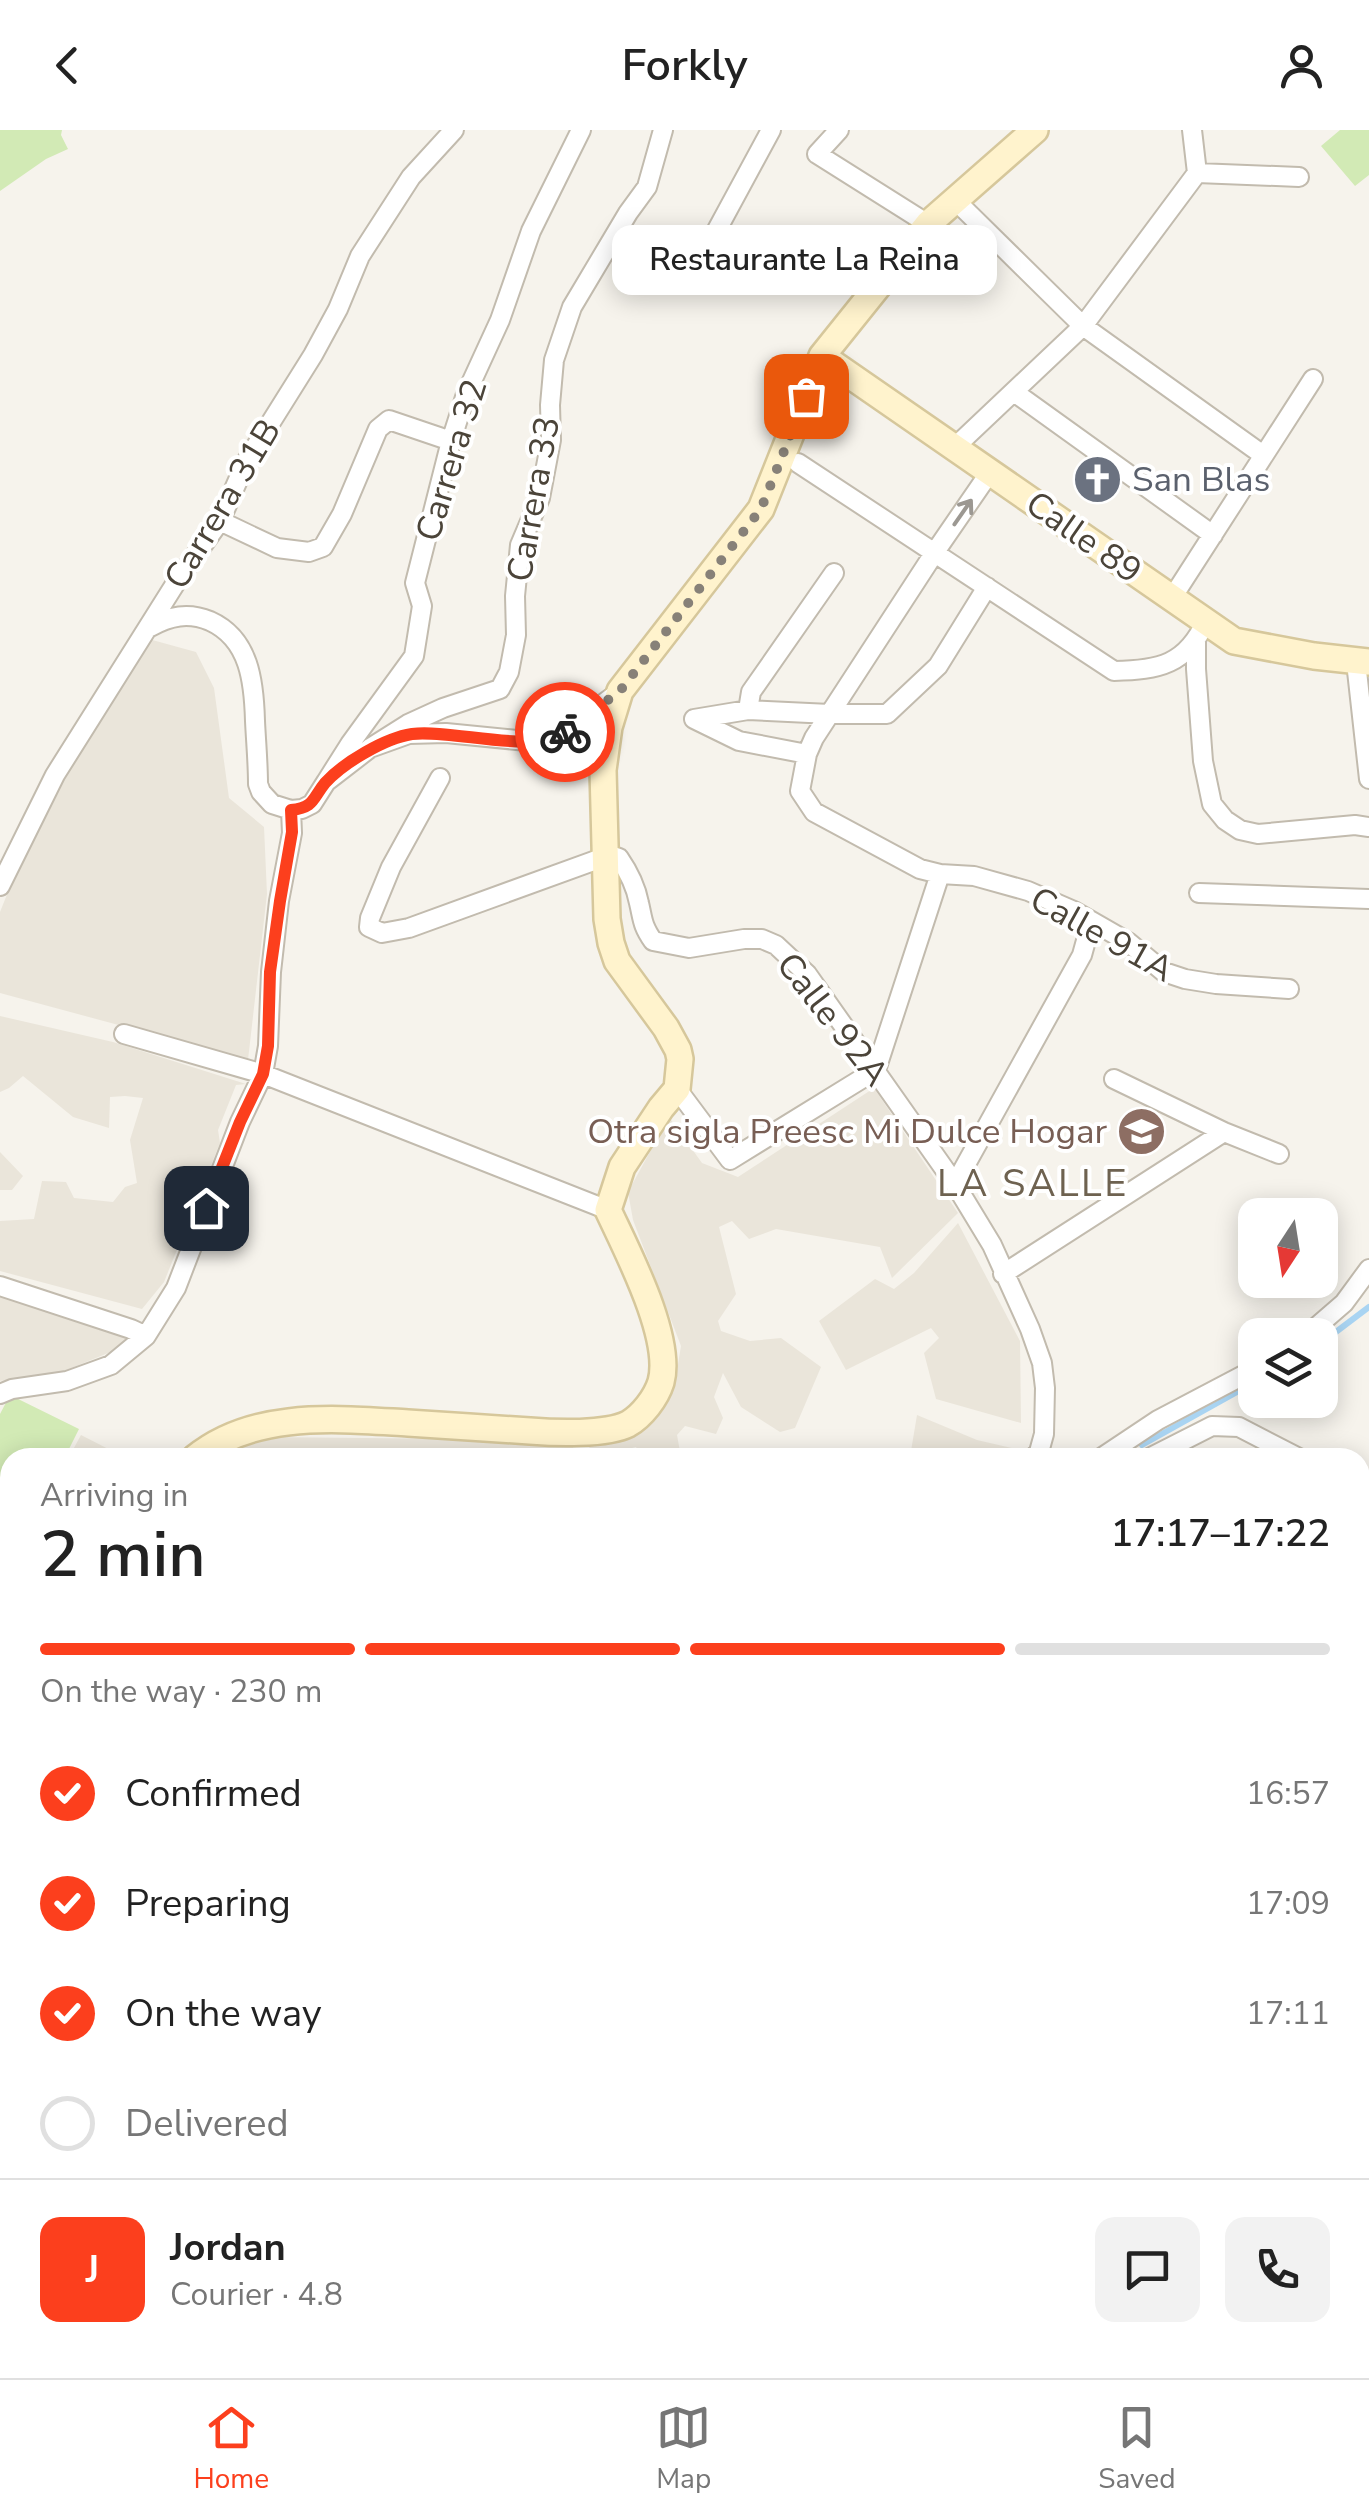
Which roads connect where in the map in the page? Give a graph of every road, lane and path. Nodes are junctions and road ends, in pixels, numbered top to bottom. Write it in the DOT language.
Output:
graph roads {
  1 [pos="454,130"];
  2 [pos="581,130"];
  3 [pos="663,130"];
  4 [pos="771,130"];
  5 [pos="839,130"];
  6 [pos="1035,130"];
  7 [pos="1192,130"];
  8 [pos="1197,173"];
  9 [pos="1300,177"];
  10 [pos="954,200"];
  11 [pos="928,224"];
  12 [pos="692,276"];
  13 [pos="1084,326"];
  14 [pos="822,356"];
  15 [pos="1313,378"];
  16 [pos="1014,392"];
  17 [pos="450,441"];
  18 [pos="955,448"];
  19 [pos="1263,455"];
  20 [pos="798,463"];
  21 [pos="990,472"];
  22 [pos="220,521"];
  23 [pos="1213,535"];
  24 [pos="935,552"];
  25 [pos="834,573"];
  26 [pos="987,587"];
  27 [pos="1172,598"];
  28 [pos="148,628"];
  29 [pos="1201,632"];
  30 [pos="1362,662"];
  31 [pos="620,691"];
  32 [pos="748,710"];
  33 [pos="830,714"];
  34 [pos="370,748"];
  35 [pos="1368,749"];
  36 [pos="807,754"];
  37 [pos="440,778"];
  38 [pos="1369,780"];
  39 [pos="326,782"];
  40 [pos="291,810"];
  41 [pos="1369,827"];
  42 [pos="606,856"];
  43 [pos="940,874"];
  44 [pos="0,886"];
  45 [pos="1200,893"];
  46 [pos="1369,899"];
  47 [pos="1088,921"];
  48 [pos="1289,989"];
  49 [pos="124,1034"];
  50 [pos="876,1070"];
  51 [pos="263,1074"];
  52 [pos="1114,1078"];
  53 [pos="677,1089"];
  54 [pos="1224,1132"];
  55 [pos="1279,1154"];
  56 [pos="955,1184"];
  57 [pos="608,1210"];
  58 [pos="1369,1270"];
  59 [pos="1003,1274"];
  60 [pos="0,1286"];
  61 [pos="1327,1318"];
  62 [pos="146,1336"];
  63 [pos="1238,1378"];
  64 [pos="0,1394"];
  65 [pos="208,1448"];
  66 [pos="1040,1448"];
  67 [pos="1116,1448"];
  68 [pos="1168,1448"];
  69 [pos="1280,1448"];
  1 -- 22 [label="street, Carrera 31B"];
  2 -- 17 [label="street, Carrera 32"];
  3 -- 34 [label="street, Carrera 33"];
  4 -- 12 [label="street"];
  5 -- 11 [label="street"];
  6 -- 10 [label="main road"];
  7 -- 8 [label="street"];
  8 -- 9 [label="street"];
  8 -- 13 [label="street"];
  10 -- 11 [label="main road"];
  10 -- 13 [label="street"];
  11 -- 14 [label="main road"];
  13 -- 16 [label="street"];
  13 -- 19 [label="street"];
  14 -- 18 [label="main road, Calle 89"];
  14 -- 31 [label="main road"];
  15 -- 19 [label="street"];
  16 -- 18 [label="street"];
  16 -- 23 [label="street"];
  17 -- 22 [label="street"];
  17 -- 39 [label="street, Carrera 32"];
  18 -- 21 [label="main road, Calle 89"];
  19 -- 23 [label="street"];
  20 -- 24 [label="street"];
  24 -- 21 [label="street, one-way"];
  21 -- 27 [label="main road, Calle 89"];
  22 -- 28 [label="street, Carrera 31B"];
  23 -- 27 [label="street"];
  24 -- 26 [label="street"];
  24 -- 33 [label="street"];
  25 -- 32 [label="street"];
  26 -- 29 [label="street"];
  26 -- 33 [label="street"];
  27 -- 29 [label="main road, Calle 89"];
  28 -- 40 [label="street"];
  28 -- 44 [label="street, Carrera 31B"];
  29 -- 30 [label="main road, Calle 89"];
  29 -- 41 [label="street"];
  30 -- 35 [label="street"];
  31 -- 34 [label="street"];
  31 -- 42 [label="main road"];
  32 -- 33 [label="street"];
  32 -- 36 [label="street"];
  33 -- 36 [label="street"];
  34 -- 39 [label="street"];
  35 -- 38 [label="street"];
  36 -- 43 [label="street, Calle 91A"];
  37 -- 42 [label="street"];
  39 -- 40 [label="street"];
  40 -- 51 [label="street"];
  42 -- 50 [label="street, Calle 92A"];
  42 -- 53 [label="main road"];
  43 -- 47 [label="street, Calle 91A"];
  43 -- 50 [label="street"];
  45 -- 46 [label="street"];
  47 -- 48 [label="street, Calle 91A"];
  47 -- 56 [label="street"];
  49 -- 51 [label="street"];
  50 -- 53 [label="street"];
  50 -- 56 [label="street, Calle 92A"];
  51 -- 57 [label="street"];
  51 -- 62 [label="street"];
  52 -- 54 [label="street"];
  53 -- 57 [label="main road"];
  54 -- 55 [label="street"];
  54 -- 59 [label="street"];
  56 -- 59 [label="street, Calle 92A"];
  57 -- 65 [label="main road"];
  58 -- 61 [label="street"];
  59 -- 66 [label="street, Calle 92A"];
  60 -- 62 [label="street"];
  62 -- 64 [label="street"];
  63 -- 67 [label="street"];
  68 -- 69 [label="street"];
}
